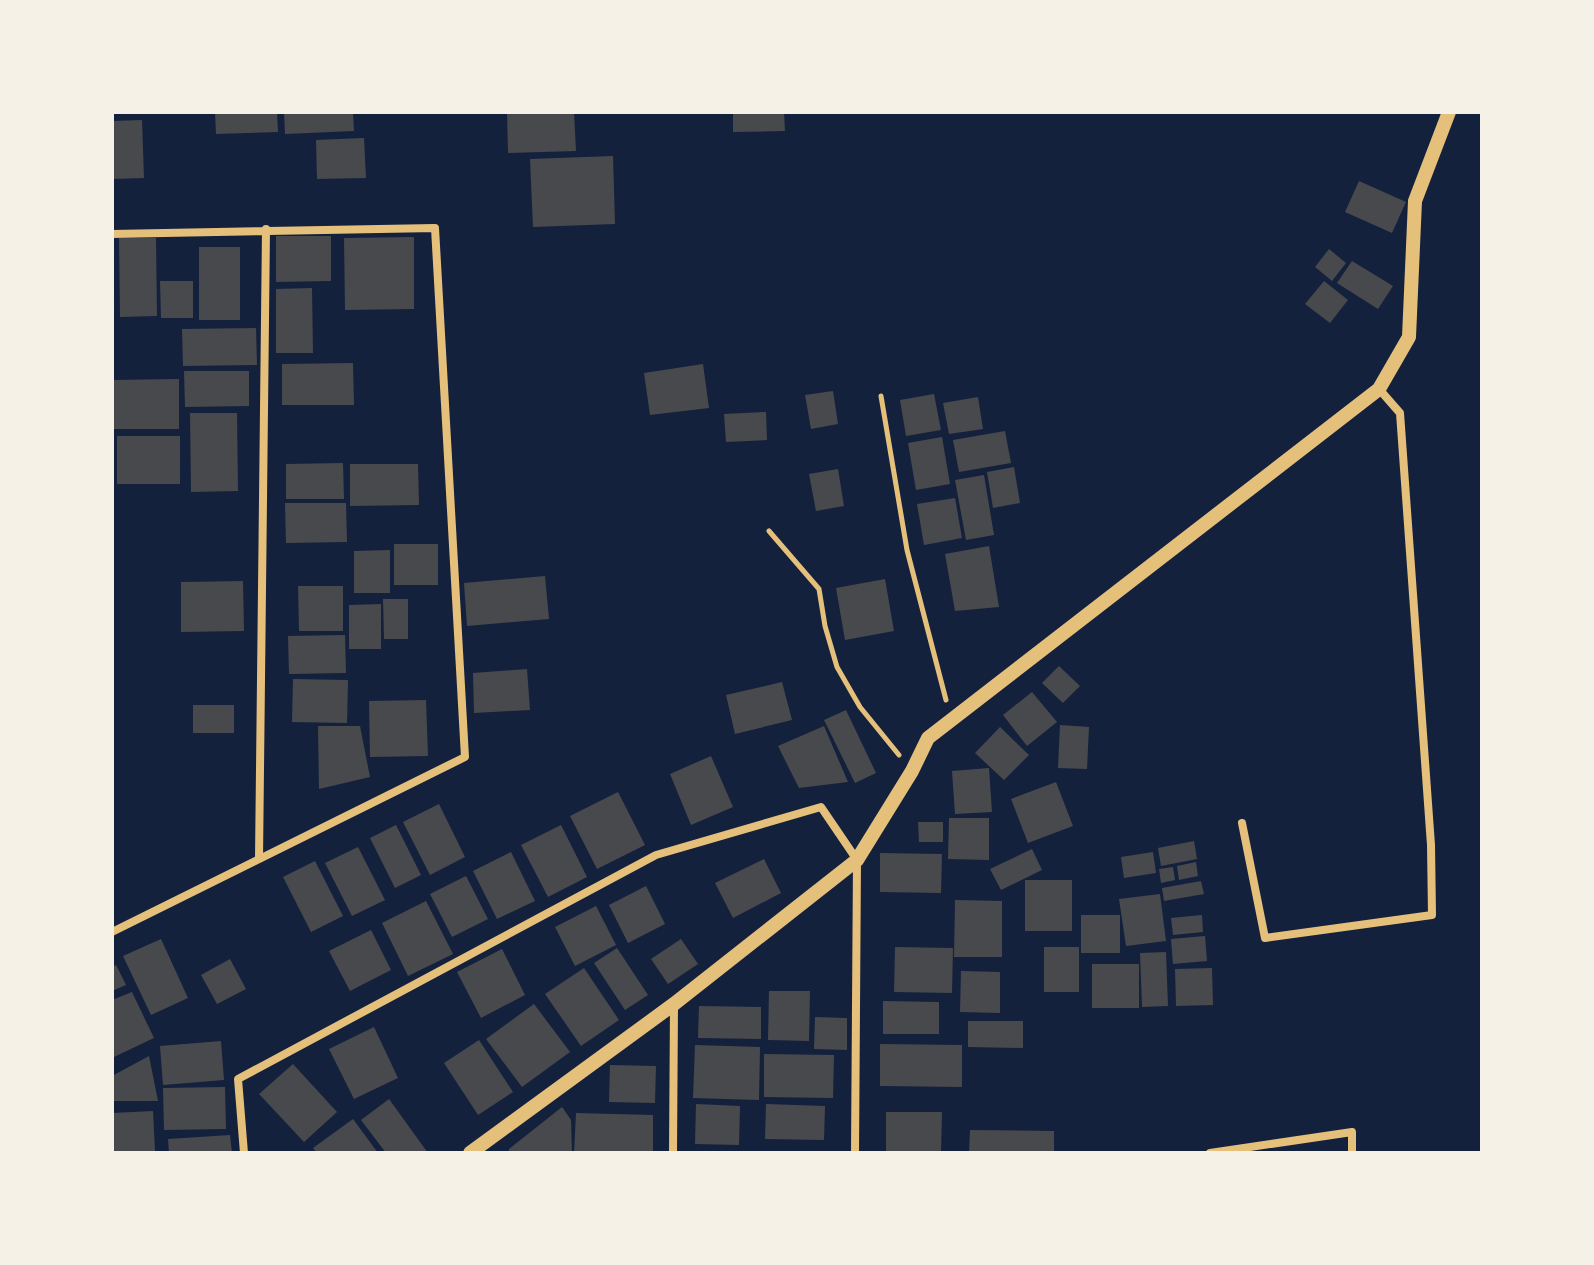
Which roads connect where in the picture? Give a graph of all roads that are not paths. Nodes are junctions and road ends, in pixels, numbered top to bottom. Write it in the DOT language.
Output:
graph roads {
  1 [pos="1449,112"];
  2 [pos="266,229"];
  3 [pos="112,234"];
  4 [pos="1379,389"];
  5 [pos="1242,823"];
  6 [pos="259,859"];
  7 [pos="857,860"];
  8 [pos="112,932"];
  9 [pos="674,1004"];
  10 [pos="487,1146"];
  11 [pos="244,1153"];
  12 [pos="470,1153"];
  13 [pos="673,1153"];
  14 [pos="855,1153"];
  15 [pos="1210,1153"];
  16 [pos="1352,1153"];
  1 -- 4 [label="street"];
  2 -- 3 [label="street"];
  2 -- 6 [label="street"];
  2 -- 6 [label="street"];
  4 -- 5 [label="street"];
  4 -- 7 [label="street"];
  6 -- 8 [label="street"];
  7 -- 9 [label="street"];
  7 -- 11 [label="street"];
  7 -- 14 [label="street"];
  9 -- 10 [label="street"];
  9 -- 13 [label="street"];
  10 -- 12 [label="street"];
  15 -- 16 [label="street"];
}
